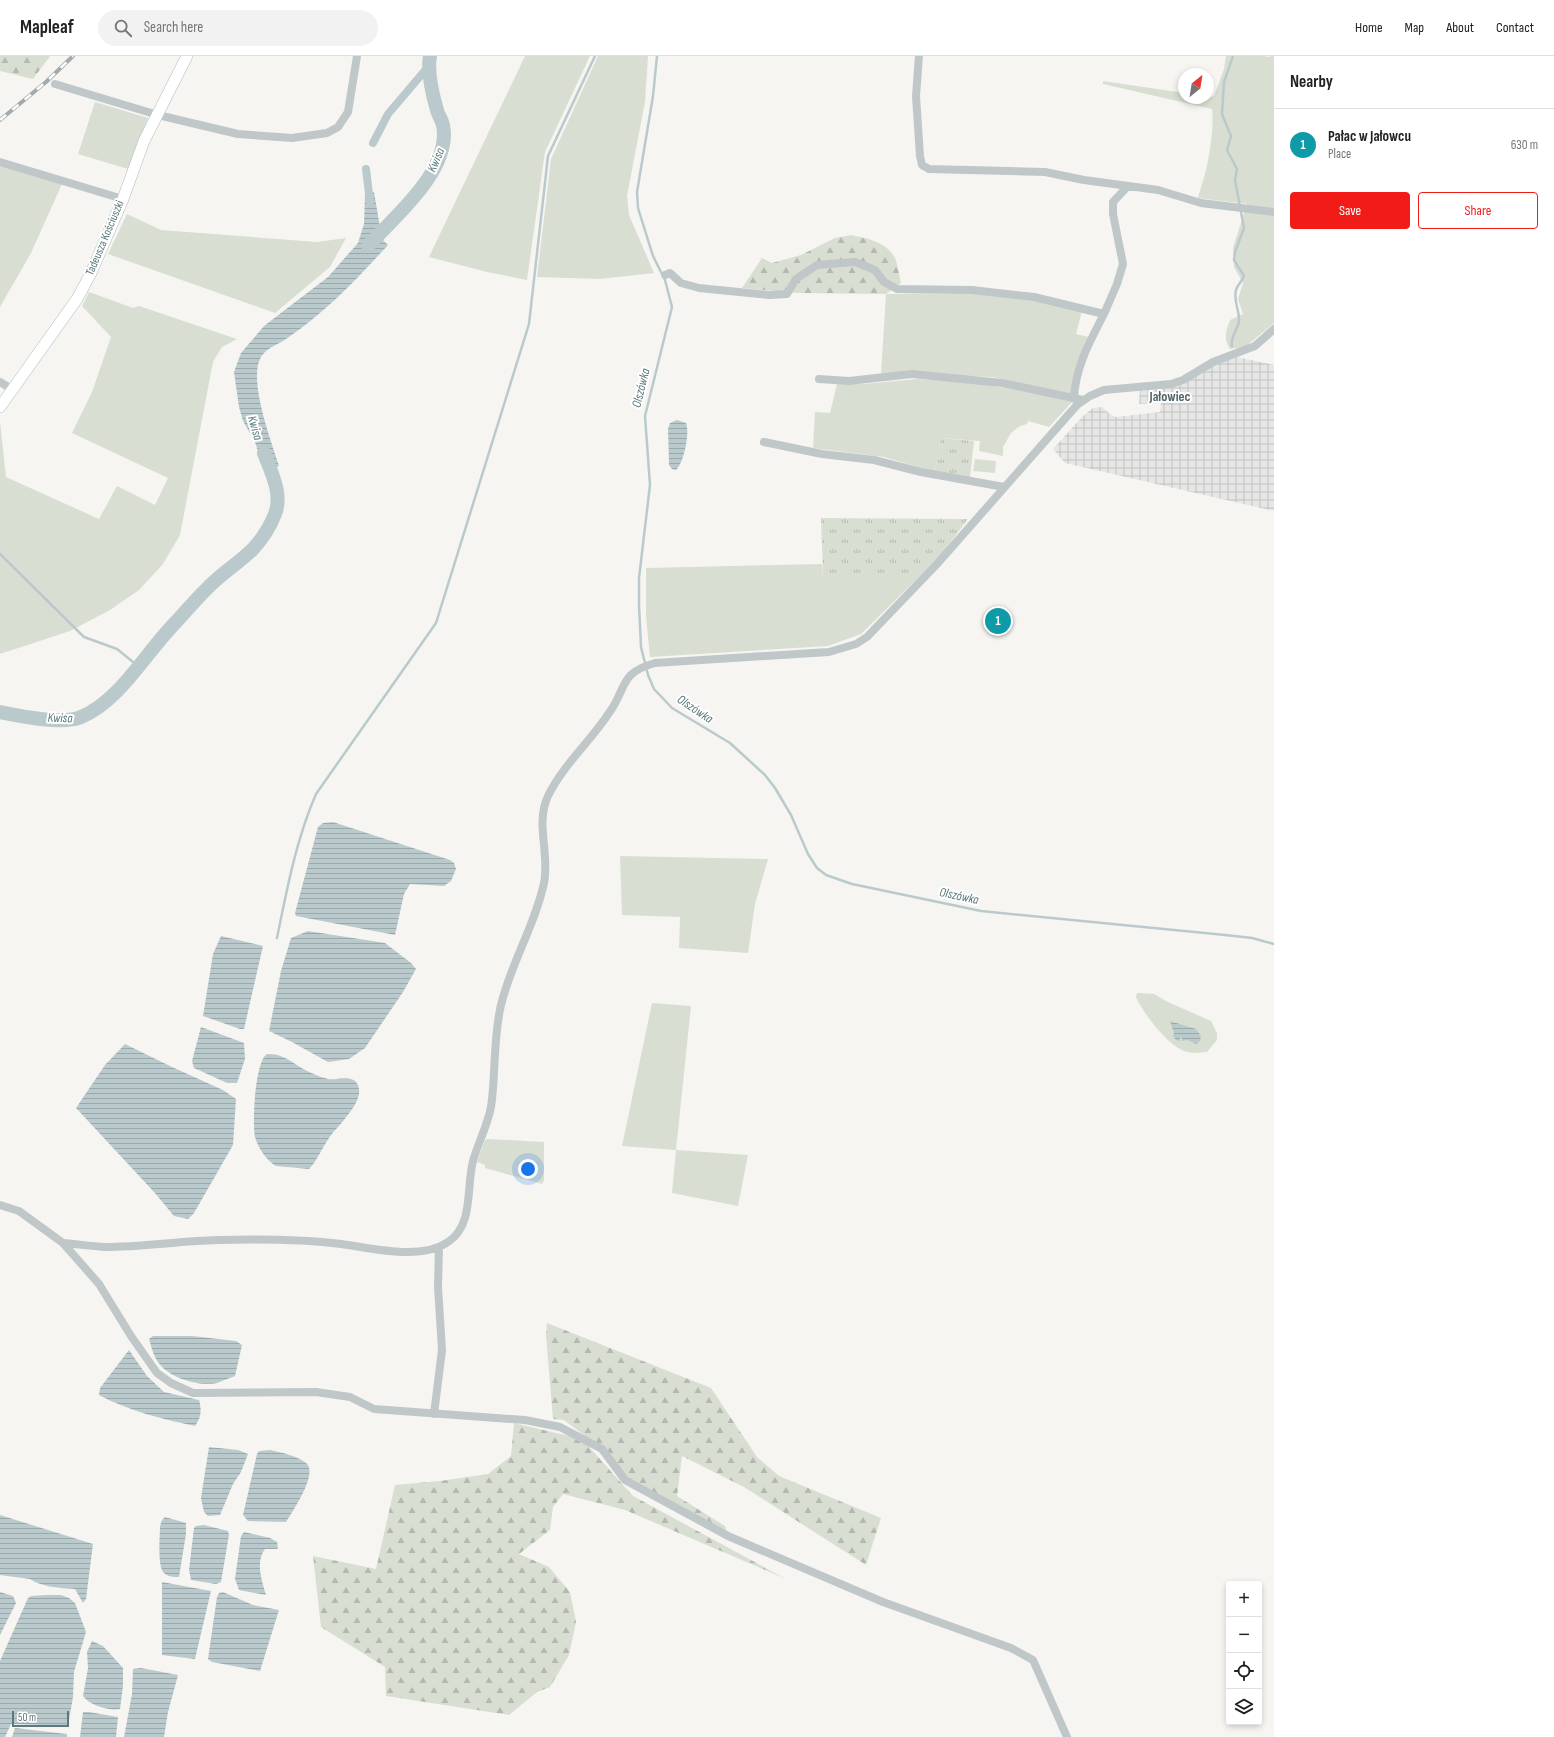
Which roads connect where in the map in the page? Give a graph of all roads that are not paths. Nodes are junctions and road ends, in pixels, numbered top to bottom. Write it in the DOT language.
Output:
graph roads {
  1 [pos="187,56"];
  2 [pos="357,56"];
  3 [pos="919,56"];
  4 [pos="55,84"];
  5 [pos="158,115"];
  6 [pos="0,162"];
  7 [pos="1128,186"];
  8 [pos="123,199"];
  9 [pos="1274,212"];
  10 [pos="665,275"];
  11 [pos="1104,314"];
  12 [pos="1274,329"];
  13 [pos="819,379"];
  14 [pos="0,382"];
  15 [pos="13,390"];
  16 [pos="1074,399"];
  17 [pos="1083,400"];
  18 [pos="0,408"];
  19 [pos="764,442"];
  20 [pos="1004,487"];
  21 [pos="0,1205"];
  22 [pos="63,1243"];
  23 [pos="439,1247"];
  24 [pos="434,1414"];
  25 [pos="1067,1737"];
  1 -- 5 [label="main road, Tadeusza Kościuszki"];
  2 -- 5 [label="street"];
  3 -- 7 [label="street"];
  4 -- 5 [label="street"];
  5 -- 8 [label="main road, Tadeusza Kościuszki"];
  6 -- 8 [label="street"];
  7 -- 9 [label="street"];
  7 -- 11 [label="street"];
  8 -- 15 [label="main road, Tadeusza Kościuszki"];
  10 -- 11 [label="street"];
  11 -- 16 [label="street"];
  12 -- 17 [label="street"];
  13 -- 16 [label="street"];
  14 -- 15 [label="street"];
  15 -- 18 [label="main road, Tadeusza Kościuszki"];
  16 -- 17 [label="street"];
  17 -- 20 [label="street"];
  19 -- 20 [label="street"];
  20 -- 23 [label="street"];
  21 -- 22 [label="street"];
  22 -- 23 [label="street"];
  22 -- 24 [label="street"];
  23 -- 24 [label="street"];
  24 -- 25 [label="street"];
}
